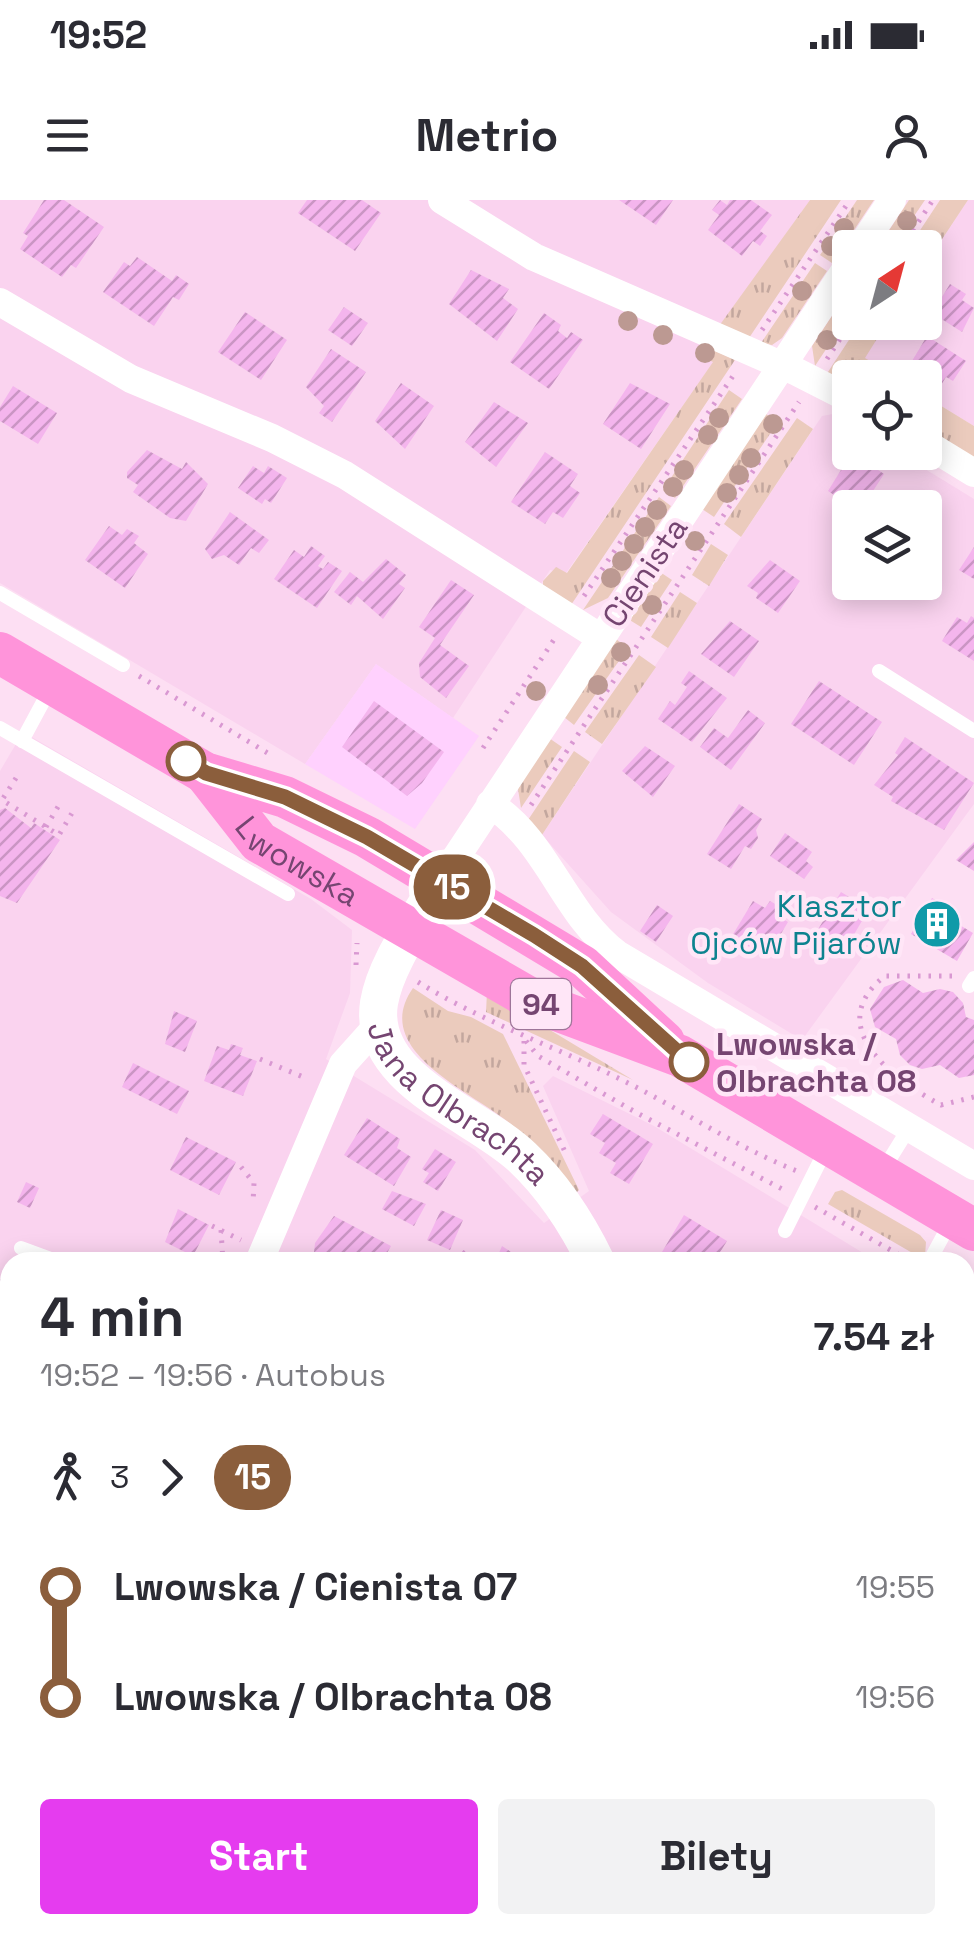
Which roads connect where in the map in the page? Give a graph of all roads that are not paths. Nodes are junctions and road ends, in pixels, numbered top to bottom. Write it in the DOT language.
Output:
graph roads {
  1 [pos="442,200"];
  2 [pos="892,200"];
  3 [pos="872,230"];
  4 [pos="832,290"];
  5 [pos="0,302"];
  6 [pos="782,366"];
  7 [pos="832,390"];
  8 [pos="942,453"];
  9 [pos="974,473"];
  10 [pos="0,593"];
  11 [pos="601,638"];
  12 [pos="0,653"];
  13 [pos="124,665"];
  14 [pos="878,670"];
  15 [pos="53,684"];
  16 [pos="972,725"];
  17 [pos="0,728"];
  18 [pos="22,741"];
  19 [pos="206,773"];
  20 [pos="490,804"];
  21 [pos="441,880"];
  22 [pos="288,894"];
  23 [pos="413,932"];
  24 [pos="379,1024"];
  25 [pos="680,1056"];
  26 [pos="909,1128"];
  27 [pos="828,1144"];
  28 [pos="974,1166"];
  29 [pos="880,1175"];
  30 [pos="963,1224"];
  31 [pos="785,1231"];
  32 [pos="21,1248"];
  33 [pos="32,1252"];
  34 [pos="256,1252"];
  35 [pos="591,1252"];
  36 [pos="938,1252"];
  1 -- 6 [label="street"];
  2 -- 3 [label="street"];
  4 -- 6 [label="street, Cienista"];
  5 -- 11 [label="street"];
  6 -- 7 [label="street"];
  6 -- 11 [label="street, Cienista"];
  8 -- 9 [label="street"];
  10 -- 13 [label="lane"];
  11 -- 20 [label="street, Cienista"];
  12 -- 15 [label="main road, Lwowska / 94"];
  14 -- 16 [label="lane"];
  15 -- 18 [label="lane"];
  15 -- 19 [label="main road, Lwowska / 94"];
  17 -- 18 [label="lane"];
  18 -- 22 [label="lane"];
  19 -- 21 [label="main road, Lwowska / 94"];
  19 -- 23 [label="main road, Lwowska / 94"];
  20 -- 21 [label="street, Cienista"];
  20 -- 26 [label="street"];
  21 -- 23 [label="street, Jana Olbrachta"];
  21 -- 25 [label="main road, Lwowska / 94"];
  23 -- 24 [label="street, Jana Olbrachta"];
  23 -- 25 [label="main road, Lwowska / 94"];
  24 -- 34 [label="street"];
  24 -- 35 [label="street, Jana Olbrachta"];
  25 -- 27 [label="main road, Lwowska / 94"];
  26 -- 28 [label="street"];
  26 -- 29 [label="lane"];
  27 -- 29 [label="main road, Lwowska / 94"];
  27 -- 31 [label="lane"];
  29 -- 30 [label="main road, Lwowska / 94"];
  30 -- 36 [label="lane"];
  32 -- 33 [label="lane"];
}
